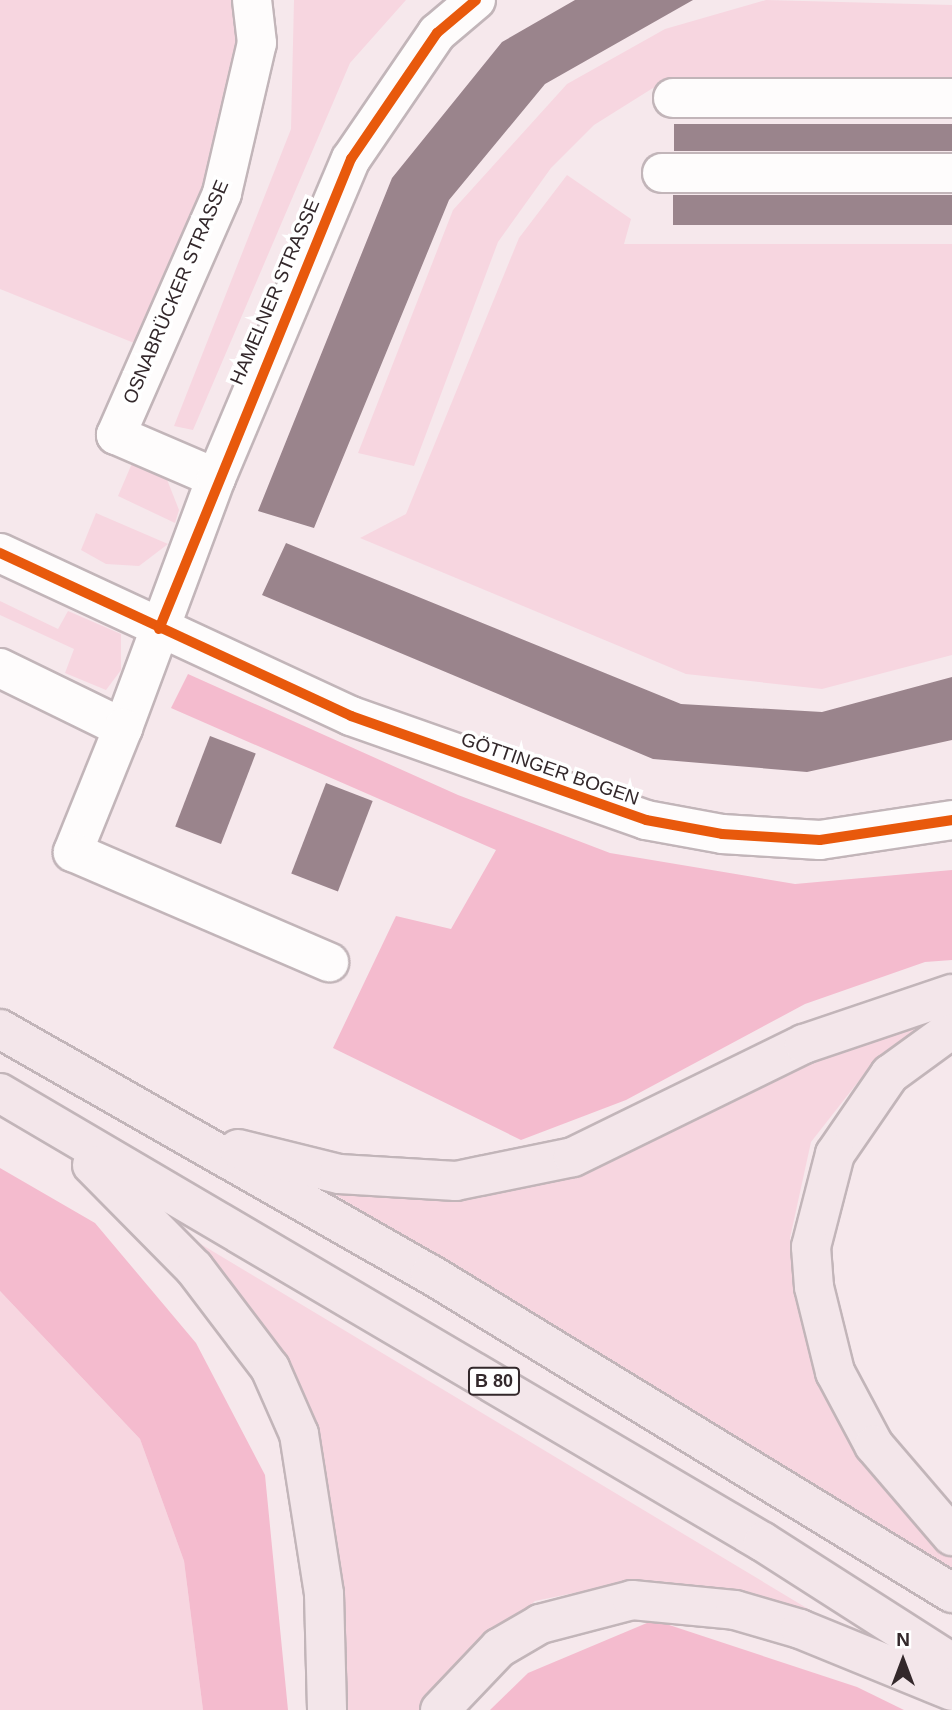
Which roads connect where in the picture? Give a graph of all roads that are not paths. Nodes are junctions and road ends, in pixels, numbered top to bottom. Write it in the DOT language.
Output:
graph roads {
  1 [pos="252,0"];
  2 [pos="475,0"];
  3 [pos="673,98"];
  4 [pos="952,98"];
  5 [pos="662,173"];
  6 [pos="952,173"];
  7 [pos="216,478"];
  8 [pos="0,553"];
  9 [pos="159,629"];
  10 [pos="0,668"];
  11 [pos="123,728"];
  12 [pos="952,820"];
  13 [pos="329,962"];
  14 [pos="952,995"];
  15 [pos="0,1029"];
  16 [pos="952,1029"];
  17 [pos="15,1102"];
  18 [pos="182,1133"];
  19 [pos="952,1536"];
  20 [pos="952,1593"];
  21 [pos="952,1663"];
  22 [pos="952,1691"];
  23 [pos="327,1710"];
  24 [pos="440,1710"];
  1 -- 7 [label="street, OSNABRÜCKER STRASSE"];
  2 -- 7 [label="street, HAMELNER STRASSE"];
  3 -- 4 [label="street"];
  5 -- 6 [label="street"];
  7 -- 9 [label="street, HAMELNER STRASSE"];
  8 -- 9 [label="street, GÖTTINGER BOGEN"];
  9 -- 11 [label="street, HAMELNER STRASSE"];
  9 -- 12 [label="street, GÖTTINGER BOGEN"];
  10 -- 11 [label="street"];
  11 -- 13 [label="street, HAMELNER STRASSE"];
  14 -- 18 [label="highway"];
  15 -- 18 [label="highway"];
  16 -- 19 [label="highway"];
  17 -- 21 [label="highway, B 80"];
  17 -- 23 [label="highway"];
  18 -- 20 [label="highway"];
  22 -- 24 [label="highway"];
}
